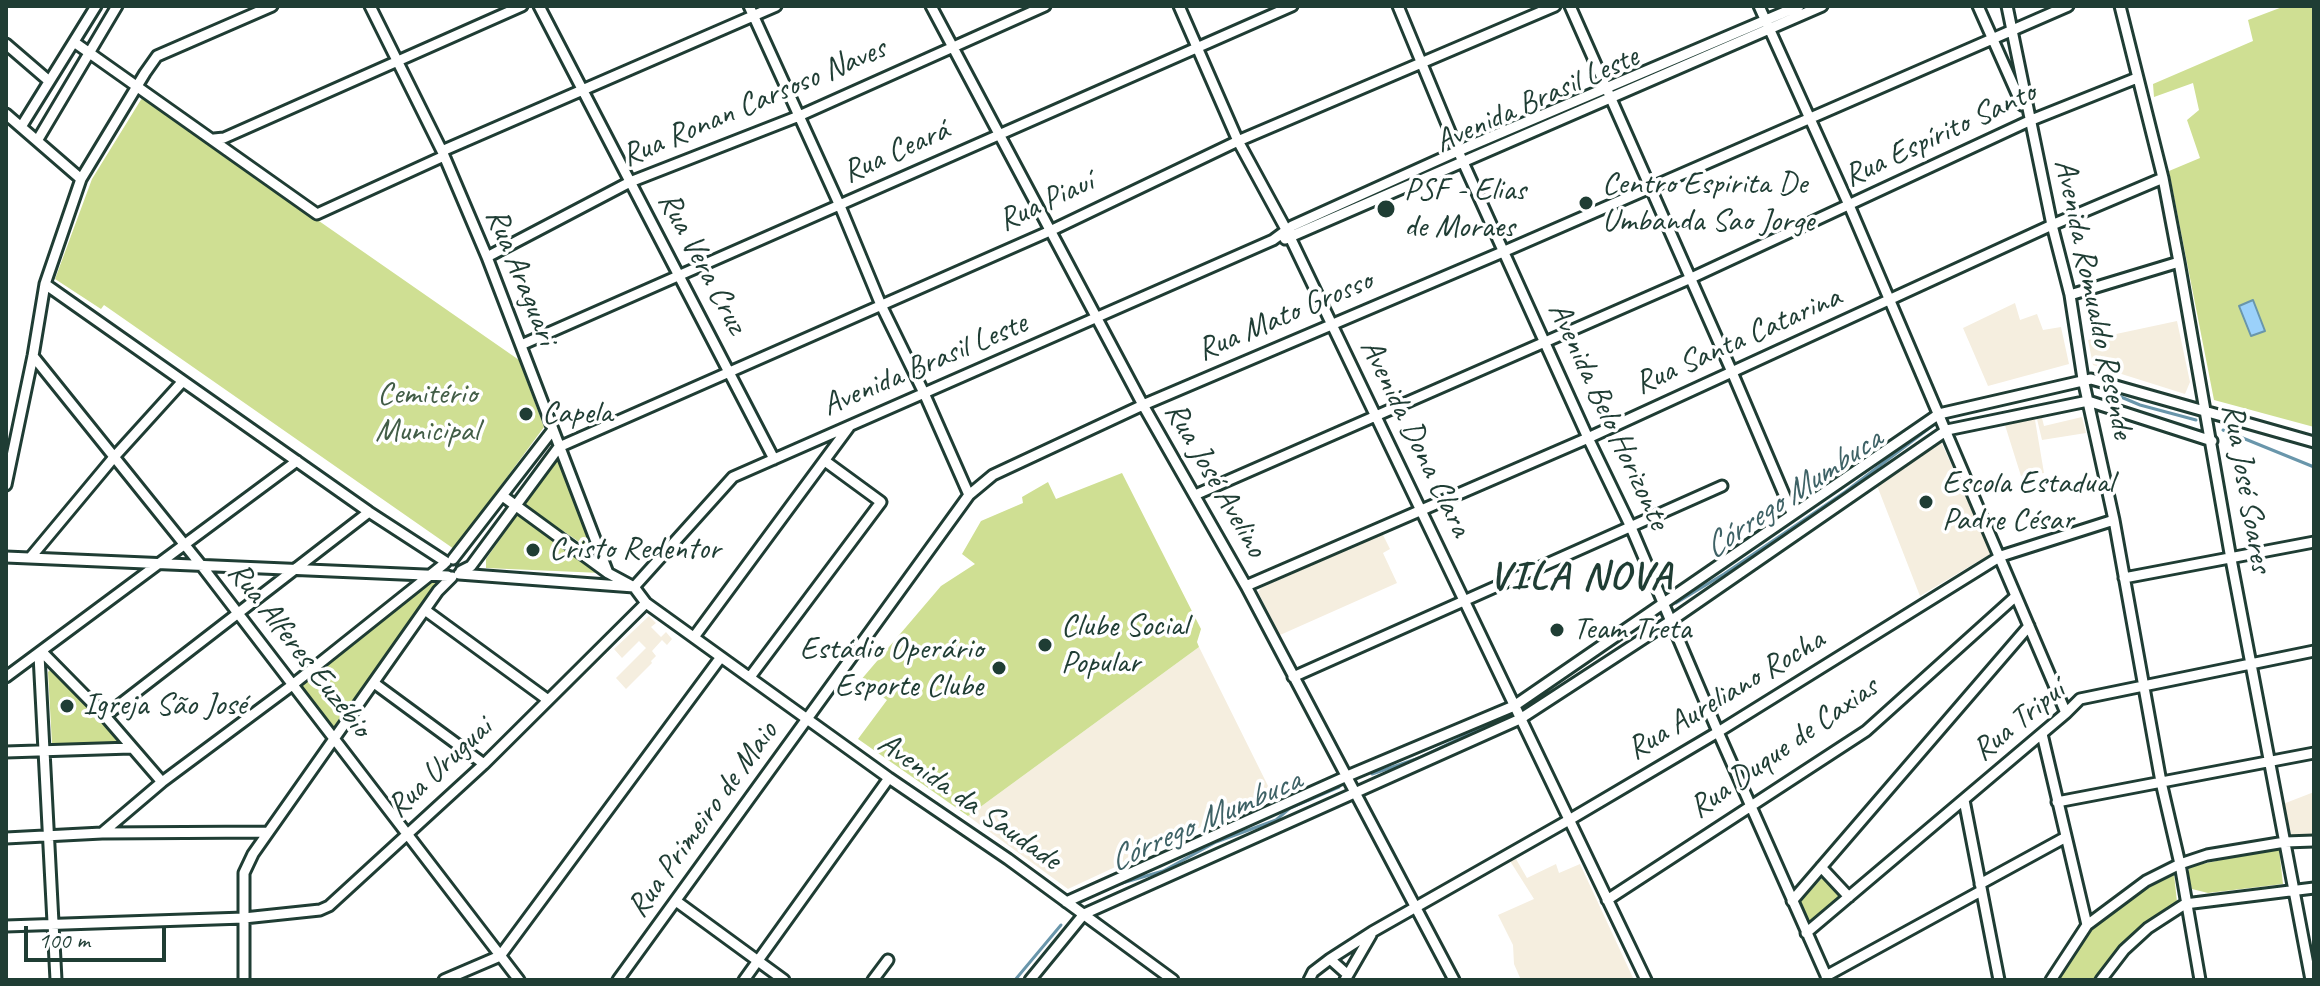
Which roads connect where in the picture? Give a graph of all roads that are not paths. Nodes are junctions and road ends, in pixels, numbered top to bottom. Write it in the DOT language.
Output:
graph roads {
  1 [pos="95,6"];
  2 [pos="117,6"];
  3 [pos="272,6"];
  4 [pos="370,6"];
  5 [pos="522,6"];
  6 [pos="539,6"];
  7 [pos="776,6"];
  8 [pos="931,6"];
  9 [pos="1045,6"];
  10 [pos="1179,6"];
  11 [pos="1292,6"];
  12 [pos="1398,6"];
  13 [pos="1555,6"];
  14 [pos="1570,6"];
  15 [pos="1759,6"];
  16 [pos="1799,6"];
  17 [pos="1822,6"];
  18 [pos="1978,6"];
  19 [pos="2007,6"];
  20 [pos="2068,6"];
  21 [pos="2120,6"];
  22 [pos="751,10"];
  23 [pos="1767,24"];
  24 [pos="2011,31"];
  25 [pos="1993,39"];
  26 [pos="74,42"];
  27 [pos="6,44"];
  28 [pos="1197,47"];
  29 [pos="953,48"];
  30 [pos="88,52"];
  31 [pos="398,61"];
  32 [pos="1422,61"];
  33 [pos="2137,78"];
  34 [pos="49,81"];
  35 [pos="136,88"];
  36 [pos="582,89"];
  37 [pos="1607,93"];
  38 [pos="6,114"];
  39 [pos="799,116"];
  40 [pos="1809,120"];
  41 [pos="2029,121"];
  42 [pos="21,127"];
  43 [pos="998,135"];
  44 [pos="1501,138"];
  45 [pos="214,139"];
  46 [pos="37,141"];
  47 [pos="1238,141"];
  48 [pos="1458,151"];
  49 [pos="443,153"];
  50 [pos="1463,160"];
  51 [pos="2163,178"];
  52 [pos="81,179"];
  53 [pos="630,182"];
  54 [pos="1649,188"];
  55 [pos="1849,205"];
  56 [pos="840,206"];
  57 [pos="2052,225"];
  58 [pos="1050,231"];
  59 [pos="1288,234"];
  60 [pos="1505,251"];
  61 [pos="487,257"];
  62 [pos="2179,262"];
  63 [pos="679,275"];
  64 [pos="1689,279"];
  65 [pos="45,284"];
  66 [pos="2070,295"];
  67 [pos="1890,301"];
  68 [pos="881,305"];
  69 [pos="1097,318"];
  70 [pos="1331,325"];
  71 [pos="1546,343"];
  72 [pos="521,345"];
  73 [pos="33,356"];
  74 [pos="730,372"];
  75 [pos="1732,372"];
  76 [pos="2083,379"];
  77 [pos="183,381"];
  78 [pos="924,393"];
  79 [pos="2088,401"];
  80 [pos="1143,405"];
  81 [pos="2206,412"];
  82 [pos="1939,414"];
  83 [pos="1375,416"];
  84 [pos="850,425"];
  85 [pos="1947,430"];
  86 [pos="552,431"];
  87 [pos="1588,438"];
  88 [pos="2212,441"];
  89 [pos="2314,442"];
  90 [pos="559,447"];
  91 [pos="115,456"];
  92 [pos="774,459"];
  93 [pos="297,461"];
  94 [pos="825,461"];
  95 [pos="6,485"];
  96 [pos="1722,486"];
  97 [pos="969,495"];
  98 [pos="1195,495"];
  99 [pos="504,497"];
  100 [pos="516,505"];
  101 [pos="1420,510"];
  102 [pos="369,512"];
  103 [pos="1792,513"];
  104 [pos="2114,520"];
  105 [pos="1630,525"];
  106 [pos="2314,542"];
  107 [pos="184,544"];
  108 [pos="2001,556"];
  109 [pos="6,557"];
  110 [pos="30,558"];
  111 [pos="2231,559"];
  112 [pos="159,562"];
  113 [pos="447,562"];
  114 [pos="201,565"];
  115 [pos="298,568"];
  116 [pos="608,573"];
  117 [pos="455,574"];
  118 [pos="428,576"];
  119 [pos="2124,578"];
  120 [pos="1246,586"];
  121 [pos="634,587"];
  122 [pos="2016,596"];
  123 [pos="1465,600"];
  124 [pos="646,603"];
  125 [pos="1664,604"];
  126 [pos="425,610"];
  127 [pos="238,615"];
  128 [pos="1672,620"];
  129 [pos="2029,626"];
  130 [pos="694,637"];
  131 [pos="2314,651"];
  132 [pos="41,653"];
  133 [pos="721,657"];
  134 [pos="2252,664"];
  135 [pos="6,677"];
  136 [pos="750,677"];
  137 [pos="1293,677"];
  138 [pos="374,683"];
  139 [pos="291,686"];
  140 [pos="2145,687"];
  141 [pos="548,700"];
  142 [pos="1514,706"];
  143 [pos="2066,713"];
  144 [pos="105,716"];
  145 [pos="1520,719"];
  146 [pos="808,720"];
  147 [pos="1718,732"];
  148 [pos="2042,734"];
  149 [pos="334,740"];
  150 [pos="131,748"];
  151 [pos="46,751"];
  152 [pos="6,752"];
  153 [pos="2314,753"];
  154 [pos="2270,762"];
  155 [pos="484,764"];
  156 [pos="1345,777"];
  157 [pos="889,778"];
  158 [pos="162,782"];
  159 [pos="2161,782"];
  160 [pos="1355,792"];
  161 [pos="1964,800"];
  162 [pos="2057,802"];
  163 [pos="1750,805"];
  164 [pos="1569,820"];
  165 [pos="267,832"];
  166 [pos="102,833"];
  167 [pos="409,833"];
  168 [pos="49,837"];
  169 [pos="2066,837"];
  170 [pos="6,838"];
  171 [pos="2314,841"];
  172 [pos="2285,842"];
  173 [pos="2180,864"];
  174 [pos="1821,867"];
  175 [pos="1980,888"];
  176 [pos="2314,888"];
  177 [pos="2293,890"];
  178 [pos="1849,897"];
  179 [pos="1607,900"];
  180 [pos="676,901"];
  181 [pos="1792,901"];
  182 [pos="1068,903"];
  183 [pos="2185,904"];
  184 [pos="1414,907"];
  185 [pos="1082,913"];
  186 [pos="244,918"];
  187 [pos="54,924"];
  188 [pos="2087,925"];
  189 [pos="6,926"];
  190 [pos="1372,932"];
  191 [pos="1806,933"];
  192 [pos="500,956"];
  193 [pos="1330,959"];
  194 [pos="888,960"];
  195 [pos="758,961"];
  196 [pos="1346,977"];
  197 [pos="1827,978"];
  198 [pos="56,980"];
  199 [pos="244,980"];
  200 [pos="444,980"];
  201 [pos="519,980"];
  202 [pos="618,980"];
  203 [pos="744,980"];
  204 [pos="784,980"];
  205 [pos="873,980"];
  206 [pos="1030,980"];
  207 [pos="1173,980"];
  208 [pos="1309,980"];
  209 [pos="1454,980"];
  210 [pos="1646,980"];
  211 [pos="1999,980"];
  212 [pos="2051,980"];
  213 [pos="2101,980"];
  214 [pos="2200,980"];
  215 [pos="2311,980"];
  1 -- 26 [label="street"];
  2 -- 30 [label="street"];
  3 -- 35 [label="street"];
  4 -- 31 [label="street, Rua Araguari"];
  5 -- 31 [label="street"];
  6 -- 36 [label="street, Rua Vera Cruz"];
  7 -- 22 [label="street"];
  8 -- 29 [label="street, Rua José Avelino"];
  9 -- 29 [label="street, Rua Ronan Carsoso Naves"];
  10 -- 28 [label="street, Avenida Dona Clara"];
  11 -- 28 [label="street, Rua Ceará"];
  12 -- 32 [label="street, Avenida Belo Horizonte"];
  13 -- 32 [label="street, Rua Piauí"];
  14 -- 37 [label="street"];
  15 -- 23 [label="street"];
  16 -- 23 [label="street, Avenida Brasil Leste"];
  17 -- 23 [label="street, Avenida Brasil Leste"];
  18 -- 25 [label="street"];
  19 -- 24 [label="street, Avenida Romualdo Resende"];
  20 -- 24 [label="street, Rua Mato Grosso"];
  21 -- 33 [label="street, Rua José Soares"];
  22 -- 36 [label="street"];
  22 -- 39 [label="street"];
  23 -- 37 [label="street, Avenida Brasil Leste"];
  23 -- 40 [label="street"];
  24 -- 25 [label="street, Rua Mato Grosso"];
  24 -- 41 [label="street, Avenida Romualdo Resende"];
  25 -- 40 [label="street, Rua Mato Grosso"];
  25 -- 41 [label="street"];
  26 -- 30 [label="street"];
  26 -- 34 [label="street"];
  27 -- 34 [label="street"];
  28 -- 43 [label="street, Rua Ceará"];
  28 -- 47 [label="street, Avenida Dona Clara"];
  29 -- 39 [label="street, Rua Ronan Carsoso Naves"];
  29 -- 43 [label="street, Rua José Avelino"];
  30 -- 35 [label="street"];
  30 -- 46 [label="street"];
  31 -- 45 [label="street"];
  31 -- 49 [label="street, Rua Araguari"];
  32 -- 47 [label="street, Rua Piauí"];
  32 -- 48 [label="street, Avenida Belo Horizonte"];
  33 -- 41 [label="street, Rua Espírito Santo"];
  33 -- 51 [label="street, Rua José Soares"];
  34 -- 42 [label="street"];
  35 -- 45 [label="street"];
  35 -- 52 [label="street"];
  36 -- 49 [label="street"];
  36 -- 53 [label="street, Rua Vera Cruz"];
  37 -- 44 [label="street, Avenida Brasil Leste"];
  37 -- 54 [label="street"];
  38 -- 42 [label="street"];
  39 -- 53 [label="street, Rua Ronan Carsoso Naves"];
  39 -- 56 [label="street"];
  40 -- 54 [label="street, Rua Mato Grosso"];
  40 -- 55 [label="street"];
  41 -- 55 [label="street, Rua Espírito Santo"];
  41 -- 57 [label="street, Avenida Romualdo Resende"];
  42 -- 46 [label="street"];
  43 -- 56 [label="street, Rua Ceará"];
  43 -- 58 [label="street, Rua José Avelino"];
  44 -- 48 [label="street, Avenida Brasil Leste"];
  44 -- 50 [label="street, Avenida Brasil Leste"];
  45 -- 49 [label="street"];
  46 -- 52 [label="street"];
  47 -- 58 [label="street, Rua Piauí"];
  47 -- 59 [label="street, Avenida Dona Clara"];
  48 -- 50 [label="street, Avenida Belo Horizonte"];
  48 -- 59 [label="street, Avenida Brasil Leste"];
  49 -- 61 [label="street, Rua Araguari"];
  50 -- 59 [label="street, Avenida Brasil Leste"];
  50 -- 60 [label="street, Avenida Belo Horizonte"];
  51 -- 57 [label="street, Rua Santa Catarina"];
  51 -- 62 [label="street, Rua José Soares"];
  52 -- 65 [label="street"];
  53 -- 61 [label="street, Rua Ronan Carsoso Naves"];
  53 -- 63 [label="street, Rua Vera Cruz"];
  54 -- 60 [label="street, Rua Mato Grosso"];
  54 -- 64 [label="street"];
  55 -- 64 [label="street, Rua Espírito Santo"];
  55 -- 67 [label="street"];
  56 -- 63 [label="street, Rua Ceará"];
  56 -- 68 [label="street"];
  57 -- 66 [label="street, Avenida Romualdo Resende"];
  57 -- 67 [label="street, Rua Santa Catarina"];
  58 -- 68 [label="street, Rua Piauí"];
  58 -- 69 [label="street, Rua José Avelino"];
  59 -- 69 [label="street, Avenida Brasil Leste"];
  59 -- 70 [label="street, Avenida Dona Clara"];
  60 -- 70 [label="street, Rua Mato Grosso"];
  60 -- 71 [label="street, Avenida Belo Horizonte"];
  61 -- 72 [label="street, Rua Araguari"];
  62 -- 66 [label="street"];
  62 -- 81 [label="street, Rua José Soares"];
  63 -- 72 [label="street, Rua Ceará"];
  63 -- 74 [label="street, Rua Vera Cruz"];
  64 -- 71 [label="street, Rua Espírito Santo"];
  64 -- 75 [label="street"];
  65 -- 73 [label="street"];
  65 -- 77 [label="street"];
  66 -- 76 [label="street, Avenida Romualdo Resende"];
  67 -- 75 [label="street, Rua Santa Catarina"];
  67 -- 82 [label="street"];
  68 -- 74 [label="street, Rua Piauí"];
  68 -- 78 [label="street"];
  69 -- 78 [label="street, Avenida Brasil Leste"];
  69 -- 80 [label="street, Rua José Avelino"];
  70 -- 80 [label="street, Rua Mato Grosso"];
  70 -- 83 [label="street, Avenida Dona Clara"];
  71 -- 83 [label="street, Rua Espírito Santo"];
  71 -- 87 [label="street, Avenida Belo Horizonte"];
  72 -- 86 [label="street, Rua Araguari"];
  73 -- 91 [label="street, Rua Alferes Euzébio"];
  73 -- 95 [label="street"];
  74 -- 90 [label="street, Rua Piauí"];
  74 -- 92 [label="street, Rua Vera Cruz"];
  75 -- 87 [label="street, Rua Santa Catarina"];
  75 -- 103 [label="street"];
  76 -- 79 [label="street, Avenida Romualdo Resende"];
  76 -- 81 [label="street"];
  76 -- 82 [label="street"];
  77 -- 91 [label="street"];
  77 -- 93 [label="street"];
  78 -- 84 [label="street, Avenida Brasil Leste"];
  78 -- 97 [label="street"];
  79 -- 85 [label="street"];
  79 -- 88 [label="street"];
  79 -- 104 [label="street, Avenida Romualdo Resende"];
  80 -- 97 [label="street, Rua Mato Grosso"];
  80 -- 98 [label="street, Rua José Avelino"];
  81 -- 88 [label="street, Rua José Soares"];
  81 -- 89 [label="street"];
  82 -- 85 [label="street"];
  82 -- 103 [label="street"];
  83 -- 98 [label="street, Rua Espírito Santo"];
  83 -- 101 [label="street, Avenida Dona Clara"];
  84 -- 92 [label="street, Avenida Brasil Leste"];
  84 -- 94 [label="street"];
  85 -- 108 [label="street"];
  85 -- 128 [label="street"];
  86 -- 90 [label="street, Rua Araguari"];
  86 -- 99 [label="street"];
  87 -- 101 [label="street, Rua Santa Catarina"];
  87 -- 105 [label="street, Avenida Belo Horizonte"];
  88 -- 111 [label="street, Rua José Soares"];
  90 -- 100 [label="street"];
  90 -- 116 [label="street, Rua Araguari"];
  91 -- 107 [label="street, Rua Alferes Euzébio"];
  91 -- 110 [label="street"];
  92 -- 121 [label="street, Avenida Brasil Leste"];
  93 -- 102 [label="street"];
  93 -- 107 [label="street"];
  94 -- 130 [label="street"];
  94 -- 136 [label="street"];
  96 -- 105 [label="street"];
  97 -- 146 [label="street, Rua Primeiro de Maio"];
  98 -- 120 [label="street, Rua José Avelino"];
  99 -- 100 [label="street, Avenida da Saudade"];
  99 -- 113 [label="street"];
  100 -- 116 [label="street, Avenida da Saudade"];
  100 -- 117 [label="street"];
  101 -- 120 [label="street, Rua Santa Catarina"];
  101 -- 123 [label="street, Avenida Dona Clara"];
  102 -- 113 [label="street"];
  102 -- 115 [label="street"];
  103 -- 125 [label="street"];
  104 -- 108 [label="street, Rua Aureliano Rocha"];
  104 -- 119 [label="street, Avenida Romualdo Resende"];
  105 -- 123 [label="street"];
  105 -- 125 [label="street, Avenida Belo Horizonte"];
  106 -- 111 [label="street"];
  107 -- 112 [label="street"];
  107 -- 114 [label="street, Rua Alferes Euzébio"];
  108 -- 122 [label="street"];
  108 -- 147 [label="street, Rua Aureliano Rocha"];
  109 -- 110 [label="street"];
  110 -- 112 [label="street"];
  111 -- 119 [label="street"];
  111 -- 134 [label="street, Rua José Soares"];
  112 -- 114 [label="street"];
  112 -- 132 [label="street"];
  113 -- 117 [label="street"];
  113 -- 117 [label="street"];
  113 -- 118 [label="street"];
  114 -- 115 [label="street"];
  114 -- 127 [label="street, Rua Alferes Euzébio"];
  115 -- 118 [label="street"];
  115 -- 127 [label="street"];
  116 -- 121 [label="street, Avenida da Saudade"];
  117 -- 118 [label="street"];
  117 -- 121 [label="street"];
  117 -- 126 [label="street"];
  118 -- 139 [label="street"];
  119 -- 140 [label="street, Avenida Romualdo Resende"];
  120 -- 137 [label="street, Rua José Avelino"];
  121 -- 124 [label="street, Avenida da Saudade"];
  122 -- 129 [label="street"];
  122 -- 163 [label="street, Rua Duque de Caxias"];
  123 -- 137 [label="street"];
  123 -- 142 [label="street, Avenida Dona Clara"];
  124 -- 130 [label="street, Avenida da Saudade"];
  124 -- 141 [label="street, Rua Uruguai"];
  125 -- 128 [label="street, Avenida Belo Horizonte"];
  125 -- 142 [label="street"];
  126 -- 138 [label="street"];
  126 -- 141 [label="street"];
  127 -- 139 [label="street, Rua Alferes Euzébio"];
  127 -- 144 [label="street"];
  128 -- 145 [label="street"];
  128 -- 147 [label="street, Avenida Belo Horizonte"];
  129 -- 143 [label="street"];
  129 -- 174 [label="street"];
  130 -- 133 [label="street, Avenida da Saudade"];
  131 -- 134 [label="street, Rua Tripuí"];
  132 -- 135 [label="street"];
  132 -- 144 [label="street"];
  132 -- 151 [label="street"];
  133 -- 136 [label="street, Avenida da Saudade"];
  133 -- 192 [label="street"];
  134 -- 140 [label="street, Rua Tripuí"];
  134 -- 154 [label="street, Rua José Soares"];
  136 -- 146 [label="street, Avenida da Saudade"];
  137 -- 156 [label="street, Rua José Avelino"];
  138 -- 149 [label="street"];
  138 -- 155 [label="street"];
  139 -- 149 [label="street, Rua Alferes Euzébio"];
  139 -- 158 [label="street"];
  140 -- 143 [label="street, Rua Tripuí"];
  140 -- 159 [label="street, Avenida Romualdo Resende"];
  141 -- 155 [label="street, Rua Uruguai"];
  142 -- 145 [label="street, Avenida Dona Clara"];
  142 -- 156 [label="street"];
  143 -- 148 [label="street, Rua Tripuí"];
  144 -- 150 [label="street"];
  145 -- 160 [label="street"];
  145 -- 164 [label="street, Avenida Dona Clara"];
  146 -- 157 [label="street, Avenida da Saudade"];
  146 -- 180 [label="street, Rua Primeiro de Maio"];
  147 -- 163 [label="street, Avenida Belo Horizonte"];
  147 -- 164 [label="street, Rua Aureliano Rocha"];
  148 -- 161 [label="street, Rua Tripuí"];
  148 -- 162 [label="street"];
  149 -- 165 [label="street"];
  149 -- 167 [label="street, Rua Alferes Euzébio"];
  150 -- 151 [label="street"];
  150 -- 158 [label="street"];
  151 -- 152 [label="street"];
  151 -- 168 [label="street"];
  153 -- 154 [label="street"];
  154 -- 159 [label="street"];
  154 -- 172 [label="street, Rua José Soares"];
  155 -- 167 [label="street, Rua Uruguai"];
  156 -- 160 [label="street, Rua José Avelino"];
  156 -- 182 [label="street"];
  157 -- 182 [label="street, Avenida da Saudade"];
  157 -- 195 [label="street"];
  158 -- 166 [label="street"];
  159 -- 162 [label="street"];
  159 -- 173 [label="street, Avenida Romualdo Resende"];
  160 -- 184 [label="street, Rua José Avelino"];
  160 -- 185 [label="street"];
  161 -- 175 [label="street"];
  161 -- 178 [label="street, Rua Tripuí"];
  162 -- 169 [label="street"];
  163 -- 179 [label="street, Rua Duque de Caxias"];
  163 -- 181 [label="street, Avenida Belo Horizonte"];
  164 -- 179 [label="street, Avenida Dona Clara"];
  164 -- 184 [label="street, Rua Aureliano Rocha"];
  165 -- 166 [label="street"];
  165 -- 186 [label="street"];
  166 -- 168 [label="street"];
  167 -- 186 [label="street, Rua Uruguai"];
  167 -- 192 [label="street, Rua Alferes Euzébio"];
  168 -- 170 [label="street"];
  168 -- 187 [label="street"];
  169 -- 175 [label="street"];
  169 -- 188 [label="street"];
  171 -- 172 [label="street"];
  172 -- 173 [label="street"];
  172 -- 177 [label="street, Rua José Soares"];
  173 -- 183 [label="street, Avenida Romualdo Resende"];
  173 -- 188 [label="street"];
  174 -- 178 [label="street"];
  174 -- 181 [label="street"];
  175 -- 197 [label="street"];
  175 -- 211 [label="street"];
  176 -- 177 [label="street"];
  177 -- 183 [label="street"];
  177 -- 215 [label="street, Rua José Soares"];
  178 -- 191 [label="street, Rua Tripuí"];
  179 -- 210 [label="street, Avenida Dona Clara"];
  180 -- 195 [label="street"];
  180 -- 202 [label="street, Rua Primeiro de Maio"];
  181 -- 191 [label="street, Avenida Belo Horizonte"];
  182 -- 185 [label="street, Avenida da Saudade"];
  183 -- 213 [label="street"];
  183 -- 214 [label="street, Avenida Romualdo Resende"];
  184 -- 190 [label="street, Rua Aureliano Rocha"];
  184 -- 209 [label="street, Rua José Avelino"];
  185 -- 206 [label="street"];
  185 -- 207 [label="street, Avenida da Saudade"];
  186 -- 187 [label="street, Rua Uruguai"];
  186 -- 199 [label="street"];
  187 -- 189 [label="street, Rua Uruguai"];
  187 -- 198 [label="street"];
  188 -- 212 [label="street"];
  190 -- 193 [label="street, Rua Aureliano Rocha"];
  190 -- 196 [label="street"];
  191 -- 197 [label="street, Avenida Belo Horizonte"];
  192 -- 200 [label="street"];
  192 -- 201 [label="street, Rua Alferes Euzébio"];
  193 -- 196 [label="street"];
  193 -- 208 [label="street, Rua Aureliano Rocha"];
  194 -- 205 [label="street"];
  195 -- 203 [label="street"];
  195 -- 204 [label="street"];
}
